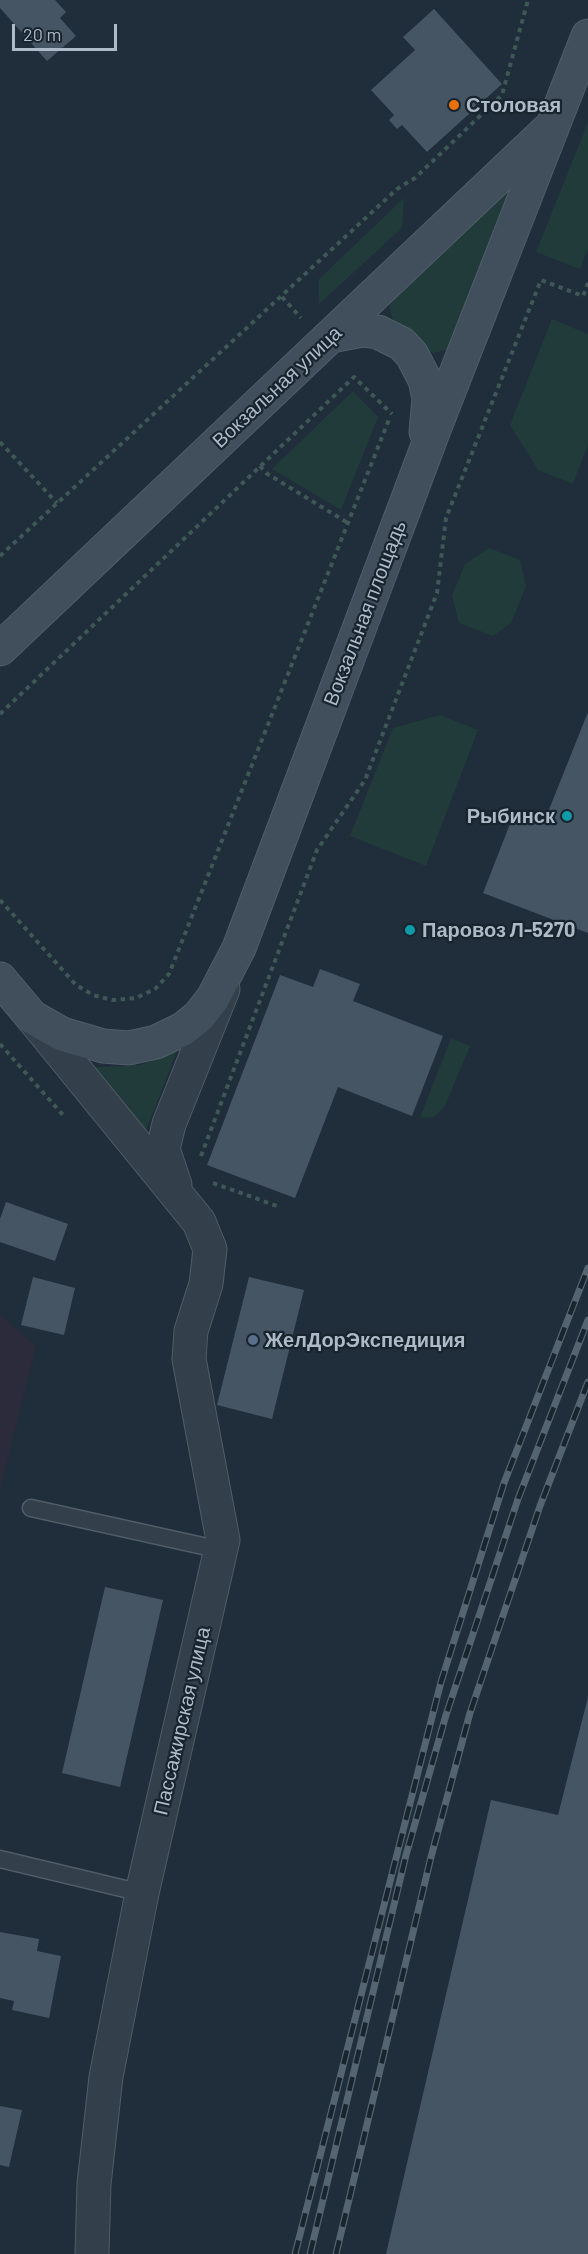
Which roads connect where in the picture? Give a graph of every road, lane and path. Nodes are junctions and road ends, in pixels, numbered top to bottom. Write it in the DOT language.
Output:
graph roads {
  1 [pos="528,0"];
  2 [pos="588,36"];
  3 [pos="554,125"];
  4 [pos="588,284"];
  5 [pos="331,336"];
  6 [pos="0,442"];
  7 [pos="260,466"];
  8 [pos="417,475"];
  9 [pos="57,503"];
  10 [pos="348,523"];
  11 [pos="0,556"];
  12 [pos="0,649"];
  13 [pos="0,714"];
  14 [pos="0,900"];
  15 [pos="239,948"];
  16 [pos="0,979"];
  17 [pos="32,1017"];
  18 [pos="0,1044"];
  19 [pos="71,1123"];
  20 [pos="200,1163"];
  21 [pos="207,1177"];
  22 [pos="179,1198"];
  23 [pos="277,1206"];
  24 [pos="31,1508"];
  25 [pos="221,1550"];
  26 [pos="0,1859"];
  27 [pos="142,1893"];
  28 [pos="92,2254"];
  1 -- 9 [label="path"];
  2 -- 3 [label="street, Вокзальная площадь"];
  3 -- 5 [label="street, Вокзальная улица"];
  3 -- 8 [label="street, Вокзальная площадь"];
  4 -- 20 [label="path"];
  5 -- 8 [label="street"];
  5 -- 12 [label="street, Вокзальная улица"];
  6 -- 9 [label="path"];
  7 -- 10 [label="path"];
  7 -- 10 [label="path"];
  7 -- 13 [label="path"];
  8 -- 15 [label="street, Вокзальная площадь"];
  9 -- 11 [label="path"];
  10 -- 14 [label="path"];
  15 -- 17 [label="street, Вокзальная площадь"];
  15 -- 22 [label="street"];
  16 -- 17 [label="street"];
  17 -- 22 [label="street, Пассажирская улица"];
  18 -- 19 [label="path"];
  21 -- 23 [label="path"];
  22 -- 25 [label="street, Пассажирская улица"];
  24 -- 25 [label="lane"];
  25 -- 27 [label="street, Пассажирская улица"];
  26 -- 27 [label="lane"];
  27 -- 28 [label="street, Пассажирская улица"];
}
